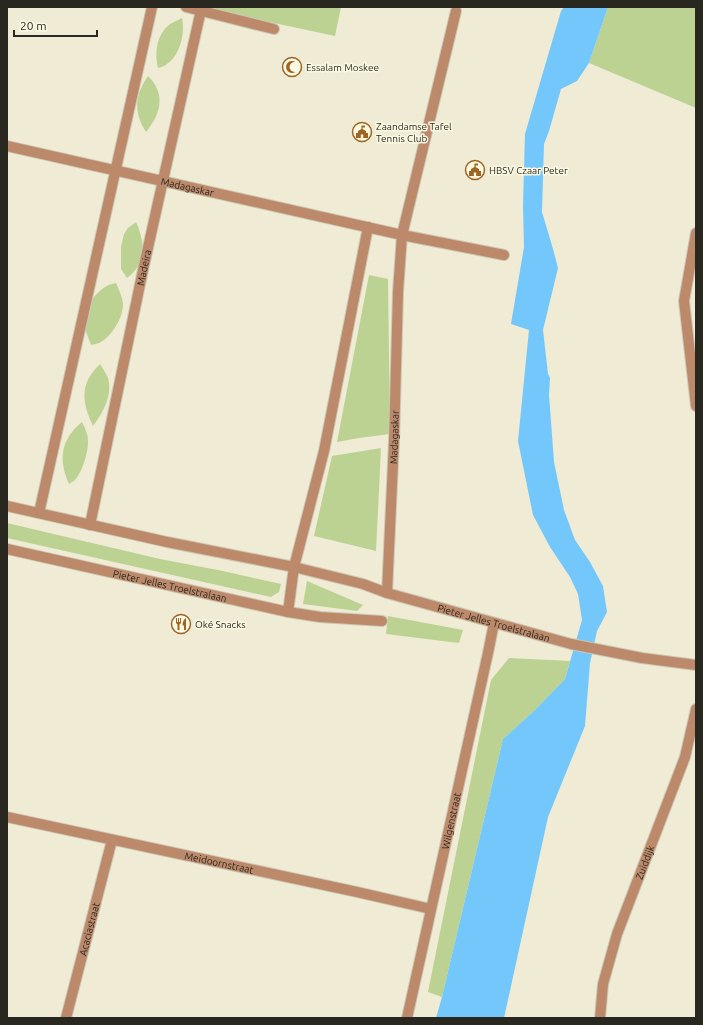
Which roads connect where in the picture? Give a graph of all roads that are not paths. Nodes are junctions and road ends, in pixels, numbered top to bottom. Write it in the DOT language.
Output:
graph roads {
  1 [pos="152,7"];
  2 [pos="186,7"];
  3 [pos="201,10"];
  4 [pos="456,11"];
  5 [pos="274,29"];
  6 [pos="7,146"];
  7 [pos="117,170"];
  8 [pos="163,181"];
  9 [pos="368,227"];
  10 [pos="696,233"];
  11 [pos="402,234"];
  12 [pos="504,255"];
  13 [pos="696,406"];
  14 [pos="7,506"];
  15 [pos="39,513"];
  16 [pos="90,525"];
  17 [pos="7,549"];
  18 [pos="294,567"];
  19 [pos="387,593"];
  20 [pos="288,612"];
  21 [pos="382,621"];
  22 [pos="494,623"];
  23 [pos="696,665"];
  24 [pos="696,709"];
  25 [pos="7,817"];
  26 [pos="112,840"];
  27 [pos="431,909"];
  28 [pos="66,1018"];
  29 [pos="407,1018"];
  30 [pos="600,1018"];
  1 -- 7 [label="street"];
  2 -- 3 [label="street"];
  3 -- 5 [label="street"];
  3 -- 8 [label="street, Madeira"];
  4 -- 11 [label="street"];
  6 -- 7 [label="street, Madagaskar"];
  7 -- 8 [label="street, Madagaskar"];
  7 -- 15 [label="street"];
  8 -- 9 [label="street, Madagaskar"];
  8 -- 16 [label="street, Madeira"];
  9 -- 11 [label="street, Madagaskar"];
  9 -- 18 [label="street"];
  10 -- 13 [label="street"];
  11 -- 12 [label="street, Madagaskar"];
  11 -- 19 [label="street, Madagaskar"];
  14 -- 15 [label="street, Pieter Jelles Troelstralaan"];
  15 -- 16 [label="street, Pieter Jelles Troelstralaan"];
  16 -- 18 [label="street, Pieter Jelles Troelstralaan"];
  17 -- 20 [label="street, Pieter Jelles Troelstralaan"];
  18 -- 19 [label="street, Pieter Jelles Troelstralaan"];
  18 -- 20 [label="street"];
  19 -- 22 [label="street, Pieter Jelles Troelstralaan"];
  20 -- 21 [label="street, Pieter Jelles Troelstralaan"];
  22 -- 23 [label="street, Pieter Jelles Troelstralaan"];
  22 -- 27 [label="street, Wilgenstraat"];
  24 -- 30 [label="street, Zuiddijk"];
  25 -- 26 [label="street, Meidoornstraat"];
  26 -- 27 [label="street, Meidoornstraat"];
  26 -- 28 [label="street, Acaciastraat"];
  27 -- 29 [label="street, Wilgenstraat"];
}
